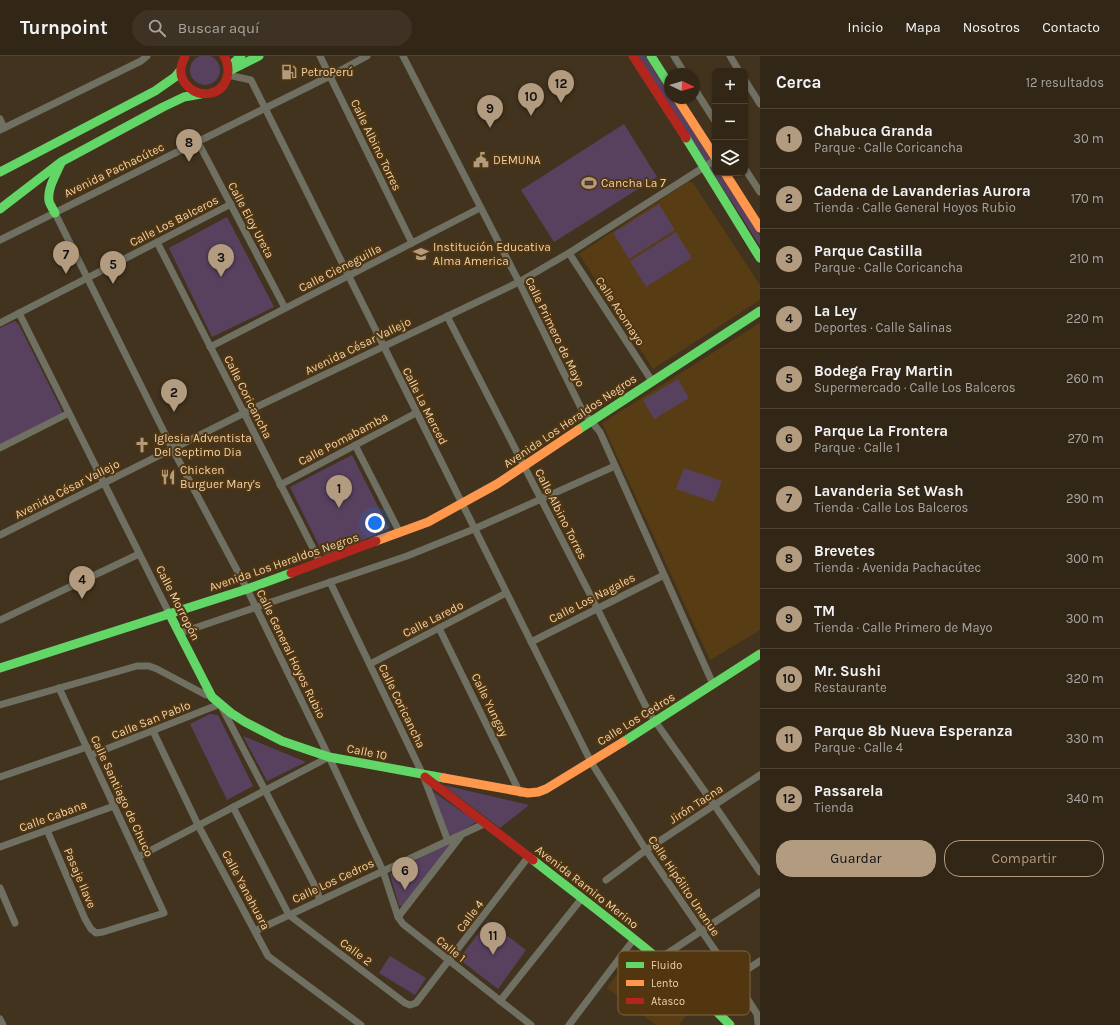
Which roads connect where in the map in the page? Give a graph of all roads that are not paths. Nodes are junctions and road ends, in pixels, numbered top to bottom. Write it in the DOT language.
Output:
graph roads {
  1 [pos="147,56"];
  2 [pos="224,56"];
  3 [pos="241,56"];
  4 [pos="259,56"];
  5 [pos="320,56"];
  6 [pos="367,56"];
  7 [pos="403,56"];
  8 [pos="632,56"];
  9 [pos="651,56"];
  10 [pos="674,56"];
  11 [pos="730,56"];
  12 [pos="182,61"];
  13 [pos="681,68"];
  14 [pos="738,68"];
  15 [pos="229,71"];
  16 [pos="330,76"];
  17 [pos="664,77"];
  18 [pos="748,85"];
  19 [pos="202,94"];
  20 [pos="700,97"];
  21 [pos="681,104"];
  22 [pos="760,104"];
  23 [pos="265,109"];
  24 [pos="712,116"];
  25 [pos="0,119"];
  26 [pos="2,129"];
  27 [pos="198,142"];
  28 [pos="712,153"];
  29 [pos="712,160"];
  30 [pos="61,162"];
  31 [pos="704,166"];
  32 [pos="0,172"];
  33 [pos="748,174"];
  34 [pos="727,176"];
  35 [pos="760,192"];
  36 [pos="231,204"];
  37 [pos="480,208"];
  38 [pos="0,209"];
  39 [pos="55,213"];
  40 [pos="760,228"];
  41 [pos="0,240"];
  42 [pos="157,242"];
  43 [pos="412,243"];
  44 [pos="569,253"];
  45 [pos="760,258"];
  46 [pos="348,276"];
  47 [pos="88,278"];
  48 [pos="519,282"];
  49 [pos="285,308"];
  50 [pos="760,312"];
  51 [pos="19,313"];
  52 [pos="447,316"];
  53 [pos="0,323"];
  54 [pos="383,346"];
  55 [pos="210,347"];
  56 [pos="652,381"];
  57 [pos="69,413"];
  58 [pos="244,413"];
  59 [pos="416,413"];
  60 [pos="591,421"];
  61 [pos="355,445"];
  62 [pos="0,448"];
  63 [pos="172,448"];
  64 [pos="525,466"];
  65 [pos="615,466"];
  66 [pos="104,483"];
  67 [pos="280,484"];
  68 [pos="542,499"];
  69 [pos="462,504"];
  70 [pos="474,529"];
  71 [pos="400,533"];
  72 [pos="0,535"];
  73 [pos="140,554"];
  74 [pos="320,562"];
  75 [pos="664,575"];
  76 [pos="330,582"];
  77 [pos="247,589"];
  78 [pos="506,593"];
  79 [pos="256,607"];
  80 [pos="597,608"];
  81 [pos="169,613"];
  82 [pos="0,620"];
  83 [pos="439,628"];
  84 [pos="180,633"];
  85 [pos="531,642"];
  86 [pos="760,654"];
  87 [pos="370,664"];
  88 [pos="0,668"];
  89 [pos="713,684"];
  90 [pos="59,688"];
  91 [pos="210,695"];
  92 [pos="220,704"];
  93 [pos="0,705"];
  94 [pos="656,721"];
  95 [pos="153,731"];
  96 [pos="87,748"];
  97 [pos="91,755"];
  98 [pos="329,757"];
  99 [pos="590,762"];
  100 [pos="423,775"];
  101 [pos="760,775"];
  102 [pos="0,777"];
  103 [pos="264,791"];
  104 [pos="520,793"];
  105 [pos="114,806"];
  106 [pos="715,806"];
  107 [pos="233,807"];
  108 [pos="486,823"];
  109 [pos="198,825"];
  110 [pos="47,830"];
  111 [pos="461,835"];
  112 [pos="448,841"];
  113 [pos="0,847"];
  114 [pos="646,850"];
  115 [pos="529,856"];
  116 [pos="138,857"];
  117 [pos="383,872"];
  118 [pos="760,872"];
  119 [pos="606,880"];
  120 [pos="0,888"];
  121 [pos="760,892"];
  122 [pos="582,898"];
  123 [pos="320,901"];
  124 [pos="164,913"];
  125 [pos="289,915"];
  126 [pos="398,917"];
  127 [pos="15,923"];
  128 [pos="701,930"];
  129 [pos="255,931"];
  130 [pos="634,939"];
  131 [pos="625,951"];
  132 [pos="649,951"];
  133 [pos="671,951"];
  134 [pos="715,951"];
  135 [pos="618,960"];
  136 [pos="449,961"];
  137 [pos="760,961"];
  138 [pos="750,968"];
  139 [pos="500,1001"];
  140 [pos="750,1003"];
  141 [pos="410,1005"];
  142 [pos="720,1015"];
  143 [pos="0,1018"];
  144 [pos="758,1023"];
  145 [pos="3,1025"];
  146 [pos="361,1025"];
  147 [pos="531,1025"];
  148 [pos="570,1025"];
  149 [pos="730,1025"];
  1 -- 26 [label="street"];
  2 -- 15 [label="street"];
  3 -- 15 [label="street"];
  4 -- 15 [label="street"];
  5 -- 16 [label="street, Calle Albino Torres"];
  6 -- 16 [label="street, Avenida Pachacútec"];
  7 -- 37 [label="street, Calle Primero de Mayo"];
  8 -- 31 [label="street"];
  9 -- 17 [label="street"];
  10 -- 13 [label="street"];
  11 -- 14 [label="street"];
  12 -- 19 [label="street"];
  12 -- 32 [label="street"];
  15 -- 19 [label="street"];
  15 -- 23 [label="street, Calle La Merced"];
  16 -- 23 [label="street, Avenida Pachacútec"];
  16 -- 43 [label="street, Calle Albino Torres"];
  18 -- 22 [label="street"];
  19 -- 30 [label="street"];
  20 -- 24 [label="street"];
  21 -- 28 [label="street"];
  23 -- 27 [label="street, Avenida Pachacútec"];
  23 -- 46 [label="street, Calle La Merced"];
  25 -- 26 [label="street"];
  27 -- 36 [label="street, Calle Eloy Ureta"];
  27 -- 39 [label="street, Avenida Pachacútec"];
  29 -- 31 [label="street, Avenida César Vallejo"];
  30 -- 38 [label="street"];
  30 -- 39 [label="street"];
  31 -- 44 [label="street, Avenida César Vallejo"];
  31 -- 45 [label="street"];
  33 -- 35 [label="street"];
  34 -- 40 [label="street"];
  36 -- 42 [label="street, Calle Los Balceros"];
  36 -- 49 [label="street, Calle Eloy Ureta"];
  37 -- 43 [label="street, Calle Cieneguilla"];
  37 -- 48 [label="street, Calle Primero de Mayo"];
  39 -- 41 [label="street, Avenida Pachacútec"];
  39 -- 47 [label="street, Calle General Hoyos Rubio"];
  42 -- 47 [label="street, Calle Los Balceros"];
  42 -- 55 [label="street, Calle Coricancha"];
  43 -- 46 [label="street, Calle Cieneguilla"];
  44 -- 48 [label="street, Avenida César Vallejo"];
  44 -- 56 [label="street, Calle Acomayo"];
  46 -- 49 [label="street, Calle Cieneguilla"];
  46 -- 54 [label="street, Calle La Merced"];
  47 -- 51 [label="street, Calle Los Balceros"];
  47 -- 63 [label="street, Calle General Hoyos Rubio"];
  48 -- 52 [label="street, Avenida César Vallejo"];
  48 -- 60 [label="street, Calle Primero de Mayo"];
  49 -- 55 [label="street, Calle Cieneguilla"];
  50 -- 56 [label="street, Avenida Los Heraldos Negros"];
  51 -- 53 [label="street, Calle Los Balceros"];
  51 -- 57 [label="street, Calle Morropón"];
  52 -- 54 [label="street, Avenida César Vallejo"];
  52 -- 64 [label="street, Calle Albino Torres"];
  54 -- 58 [label="street, Avenida César Vallejo"];
  54 -- 59 [label="street, Calle La Merced"];
  55 -- 58 [label="street, Calle Coricancha"];
  56 -- 60 [label="street, Avenida Los Heraldos Negros"];
  57 -- 62 [label="street"];
  57 -- 66 [label="street, Calle Morropón"];
  58 -- 63 [label="street, Avenida César Vallejo"];
  58 -- 67 [label="street, Calle Coricancha"];
  59 -- 61 [label="street, Calle Pomabamba"];
  59 -- 69 [label="street, Calle La Merced"];
  60 -- 64 [label="street, Avenida Los Heraldos Negros"];
  60 -- 65 [label="street, Calle Primero de Mayo"];
  61 -- 67 [label="street, Calle Pomabamba"];
  61 -- 71 [label="street"];
  63 -- 66 [label="street, Avenida César Vallejo"];
  63 -- 77 [label="street, Calle General Hoyos Rubio"];
  64 -- 68 [label="street, Calle Albino Torres"];
  64 -- 69 [label="street, Avenida Los Heraldos Negros"];
  65 -- 68 [label="street"];
  65 -- 75 [label="street, Calle Primero de Mayo"];
  66 -- 72 [label="street, Avenida César Vallejo"];
  66 -- 73 [label="street, Calle Morropón"];
  67 -- 74 [label="street, Calle Coricancha"];
  68 -- 70 [label="street"];
  68 -- 80 [label="street, Calle Albino Torres"];
  69 -- 70 [label="street, Calle La Merced"];
  69 -- 71 [label="street, Avenida Los Heraldos Negros"];
  70 -- 76 [label="street"];
  70 -- 78 [label="street, Calle La Merced"];
  71 -- 74 [label="street, Avenida Los Heraldos Negros"];
  73 -- 81 [label="street, Calle Morropón"];
  73 -- 82 [label="street"];
  74 -- 77 [label="street, Avenida Los Heraldos Negros"];
  75 -- 80 [label="street, Calle Los Nagales"];
  75 -- 89 [label="street, Calle Primero de Mayo"];
  76 -- 79 [label="street"];
  76 -- 87 [label="street, Calle Coricancha"];
  77 -- 79 [label="street, Calle General Hoyos Rubio"];
  77 -- 81 [label="street, Avenida Los Heraldos Negros"];
  78 -- 83 [label="street, Calle Laredo"];
  78 -- 85 [label="street, Calle La Merced"];
  79 -- 84 [label="street"];
  79 -- 98 [label="street, Calle General Hoyos Rubio"];
  80 -- 85 [label="street, Calle Los Nagales"];
  80 -- 94 [label="street, Calle Albino Torres"];
  81 -- 84 [label="street, Calle Morropón"];
  81 -- 88 [label="street, Avenida Los Heraldos Negros"];
  83 -- 87 [label="street, Calle Laredo"];
  83 -- 104 [label="street, Calle Yungay"];
  84 -- 91 [label="street, Calle Morropón"];
  85 -- 99 [label="street, Calle La Merced"];
  86 -- 89 [label="street, Calle Los Cedros"];
  87 -- 100 [label="street, Calle Coricancha"];
  89 -- 94 [label="street, Calle Los Cedros"];
  90 -- 91 [label="street"];
  90 -- 93 [label="street"];
  90 -- 96 [label="street, Calle Santiago de Chuco"];
  91 -- 92 [label="street, Calle Morropón"];
  92 -- 95 [label="street, Calle San Pablo"];
  92 -- 98 [label="street, Calle 10"];
  92 -- 103 [label="street, Calle Morropón"];
  94 -- 99 [label="street, Calle Los Cedros"];
  94 -- 106 [label="street, Calle Albino Torres"];
  95 -- 97 [label="street, Calle San Pablo"];
  95 -- 109 [label="street, Calle Yanahuara"];
  96 -- 97 [label="street, Calle Santiago de Chuco"];
  96 -- 102 [label="street"];
  97 -- 105 [label="street, Calle Santiago de Chuco"];
  98 -- 100 [label="street, Calle 10"];
  98 -- 103 [label="street"];
  98 -- 117 [label="street, Calle General Hoyos Rubio"];
  99 -- 104 [label="street, Calle Los Cedros"];
  99 -- 114 [label="street, Calle Hipólito Unanue"];
  100 -- 104 [label="street, Calle 10"];
  100 -- 108 [label="street, Avenida Ramiro Merino"];
  100 -- 112 [label="street, Calle Coricancha"];
  101 -- 106 [label="street, Jirón Tacna"];
  103 -- 107 [label="street"];
  103 -- 123 [label="street, Calle Morropón"];
  105 -- 110 [label="street, Calle Cabana"];
  105 -- 116 [label="street, Calle Santiago de Chuco"];
  106 -- 114 [label="street, Jirón Tacna"];
  106 -- 118 [label="street, Calle Albino Torres"];
  107 -- 109 [label="street"];
  107 -- 125 [label="street"];
  108 -- 111 [label="street, Calle Los Cedros"];
  108 -- 115 [label="street, Avenida Ramiro Merino"];
  109 -- 116 [label="street"];
  109 -- 129 [label="street, Calle Yanahuara"];
  110 -- 113 [label="street, Calle Cabana"];
  110 -- 124 [label="street, Pasaje Ilave"];
  111 -- 112 [label="street, Calle Los Cedros"];
  111 -- 126 [label="street"];
  112 -- 117 [label="street, Calle Los Cedros"];
  114 -- 119 [label="street, Jirón Tacna"];
  114 -- 128 [label="street, Calle Hipólito Unanue"];
  115 -- 122 [label="street, Avenida Ramiro Merino"];
  115 -- 136 [label="street, Calle 4"];
  116 -- 124 [label="street, Calle Santiago de Chuco"];
  117 -- 123 [label="street, Calle Los Cedros"];
  117 -- 126 [label="street, Calle 1"];
  120 -- 127 [label="street"];
  121 -- 128 [label="street"];
  122 -- 130 [label="street, Avenida Ramiro Merino"];
  122 -- 139 [label="street"];
  123 -- 125 [label="street, Calle Los Cedros"];
  125 -- 129 [label="street, Calle Los Cedros"];
  125 -- 141 [label="street, Calle 2"];
  126 -- 136 [label="street, Calle 1"];
  128 -- 133 [label="street"];
  128 -- 134 [label="street, Calle Hipólito Unanue"];
  129 -- 146 [label="street, Calle Yanahuara"];
  130 -- 131 [label="street"];
  130 -- 132 [label="street, Avenida Ramiro Merino"];
  135 -- 148 [label="street"];
  136 -- 139 [label="street, Calle 1"];
  136 -- 141 [label="street, Calle 4"];
  137 -- 138 [label="street"];
  139 -- 147 [label="street, Calle 1"];
  140 -- 144 [label="street, Calle Hipólito Unanue"];
  142 -- 149 [label="street, Avenida Ramiro Merino"];
  143 -- 145 [label="street"];
}
